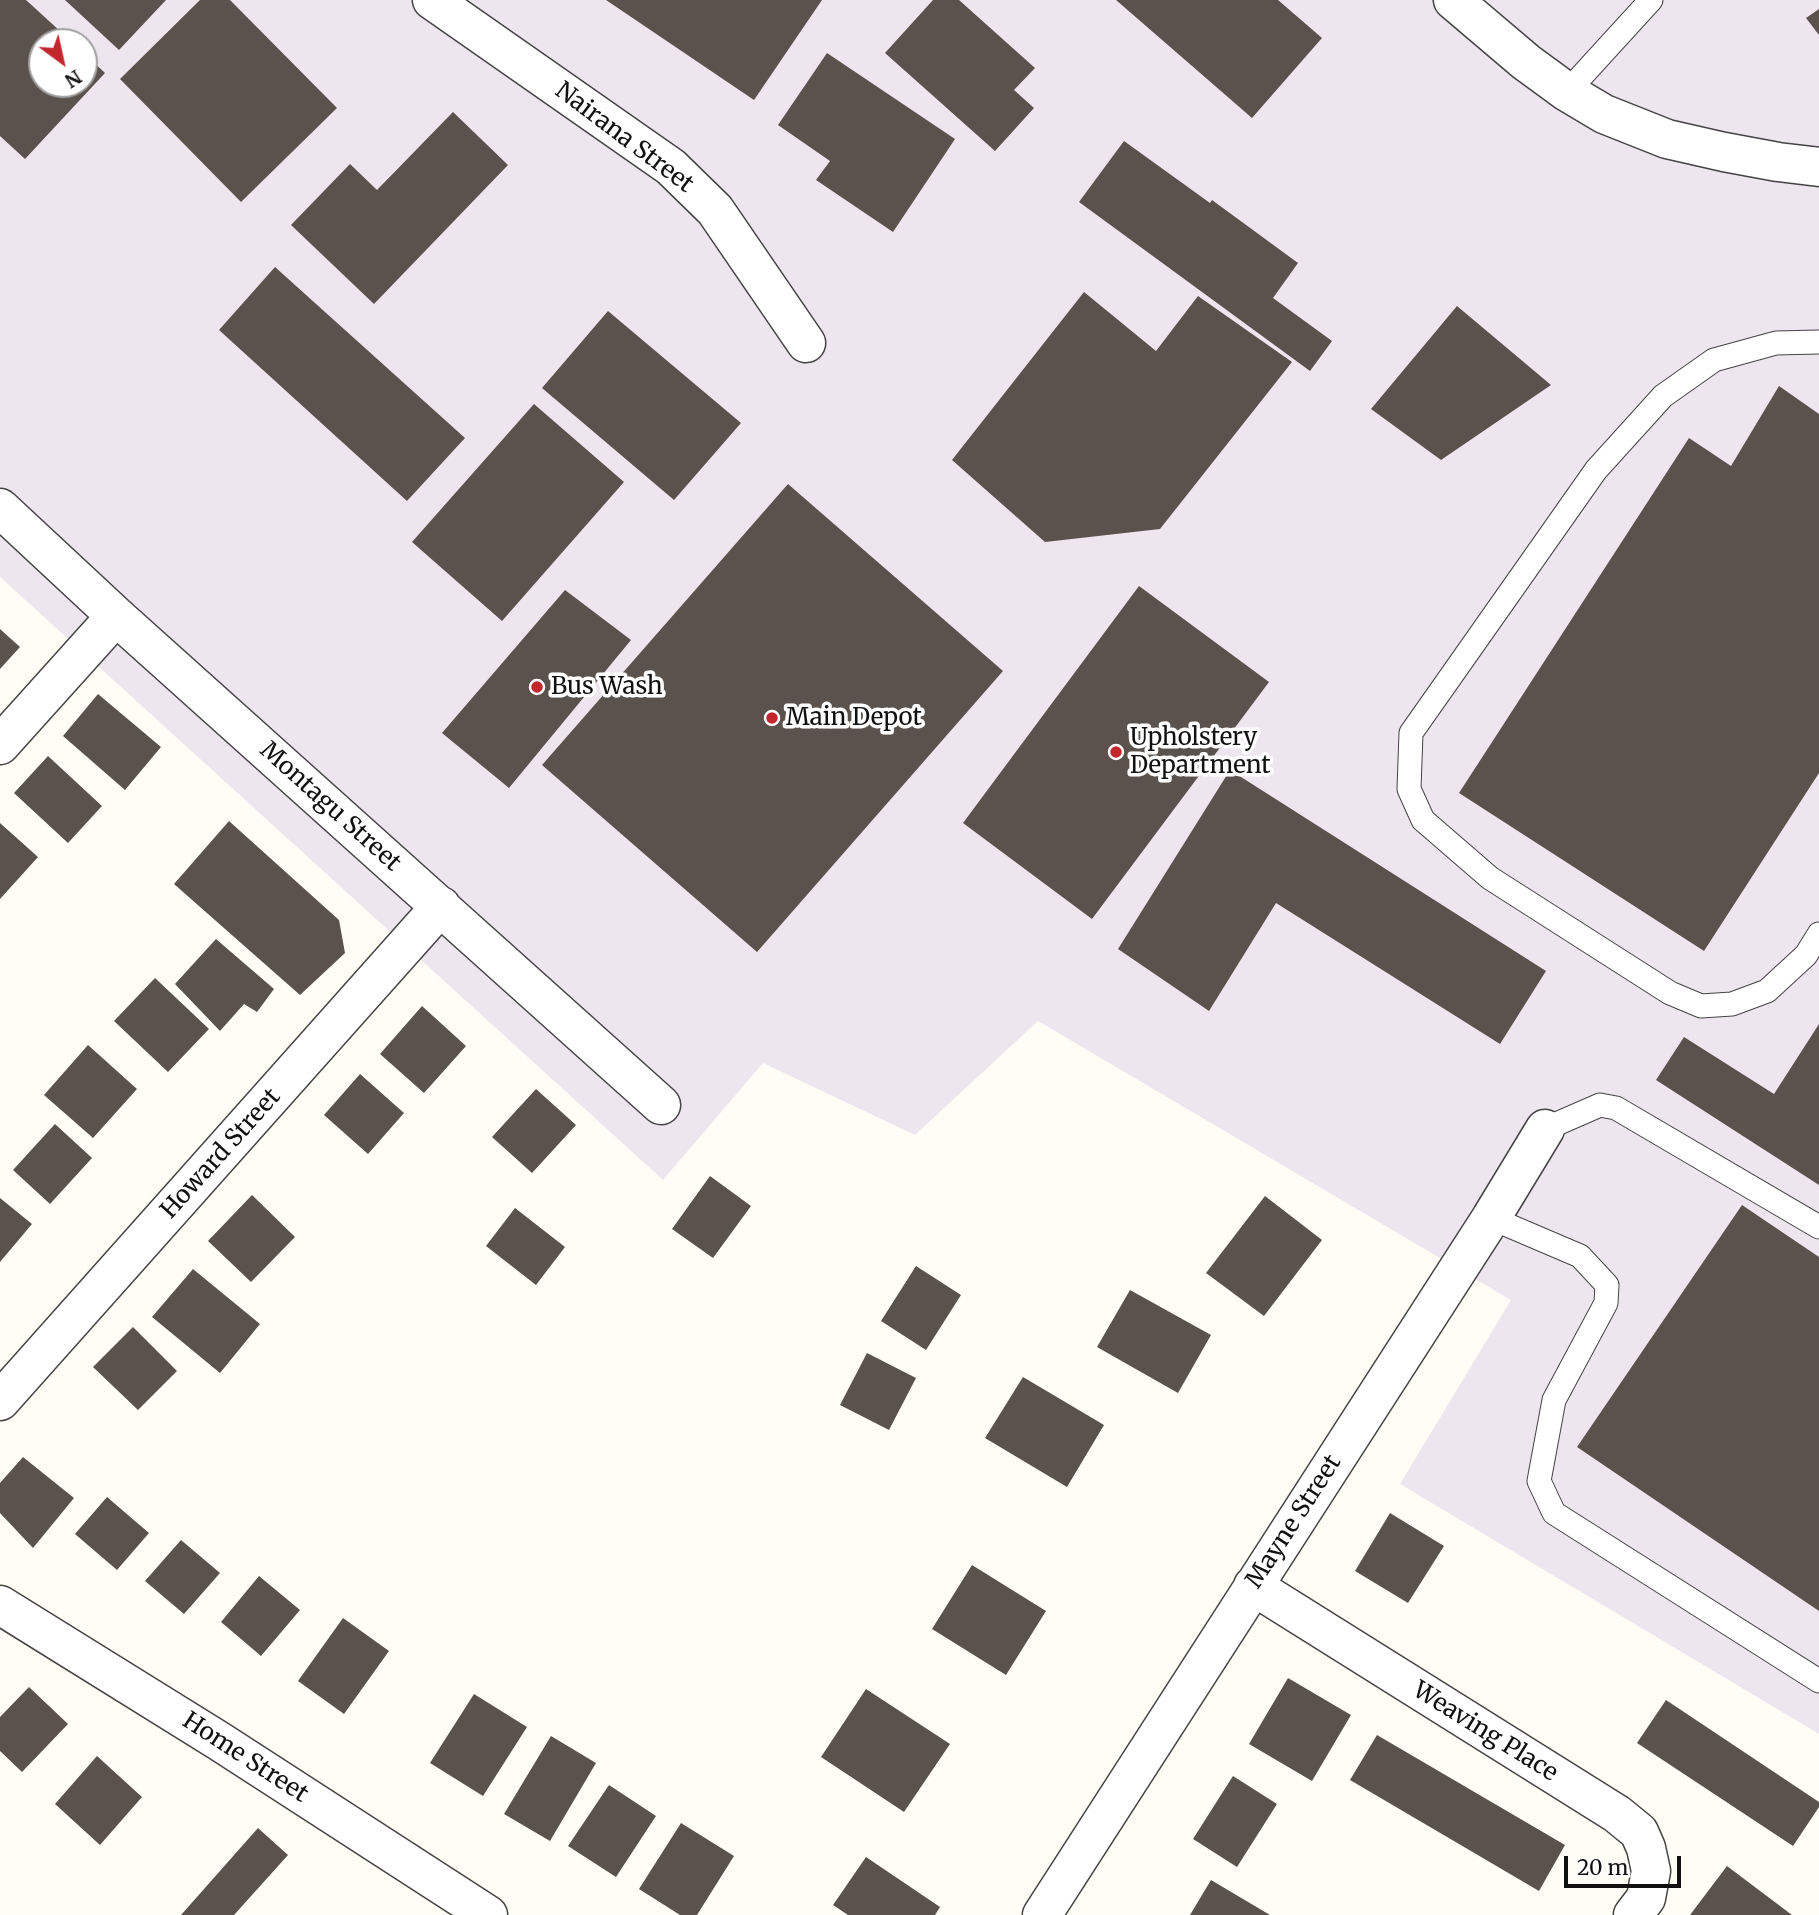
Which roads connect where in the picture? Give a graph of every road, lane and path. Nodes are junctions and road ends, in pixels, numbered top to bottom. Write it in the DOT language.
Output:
graph roads {
  1 [pos="432,0"];
  2 [pos="1454,0"];
  3 [pos="1651,0"];
  4 [pos="1567,92"];
  5 [pos="1819,167"];
  6 [pos="1819,342"];
  7 [pos="806,344"];
  8 [pos="0,509"];
  9 [pos="116,616"];
  10 [pos="0,746"];
  11 [pos="441,906"];
  12 [pos="1819,934"];
  13 [pos="661,1105"];
  14 [pos="1545,1129"];
  15 [pos="1490,1218"];
  16 [pos="1819,1227"];
  17 [pos="0,1401"];
  18 [pos="1253,1586"];
  19 [pos="0,1605"];
  20 [pos="1819,1681"];
  21 [pos="488,1915"];
  22 [pos="1042,1915"];
  23 [pos="1633,1915"];
  1 -- 7 [label="street, Nairana Street"];
  2 -- 4 [label="street"];
  3 -- 4 [label="lane"];
  4 -- 5 [label="street"];
  6 -- 12 [label="lane"];
  8 -- 9 [label="street, Montagu Street"];
  9 -- 10 [label="street"];
  9 -- 11 [label="street, Montagu Street"];
  11 -- 13 [label="street, Montagu Street"];
  11 -- 17 [label="street, Howard Street"];
  14 -- 15 [label="street, Mayne Street"];
  14 -- 16 [label="lane"];
  15 -- 18 [label="street, Mayne Street"];
  15 -- 20 [label="lane"];
  18 -- 22 [label="street, Mayne Street"];
  18 -- 23 [label="street, Weaving Place"];
  19 -- 21 [label="street, Home Street"];
}
